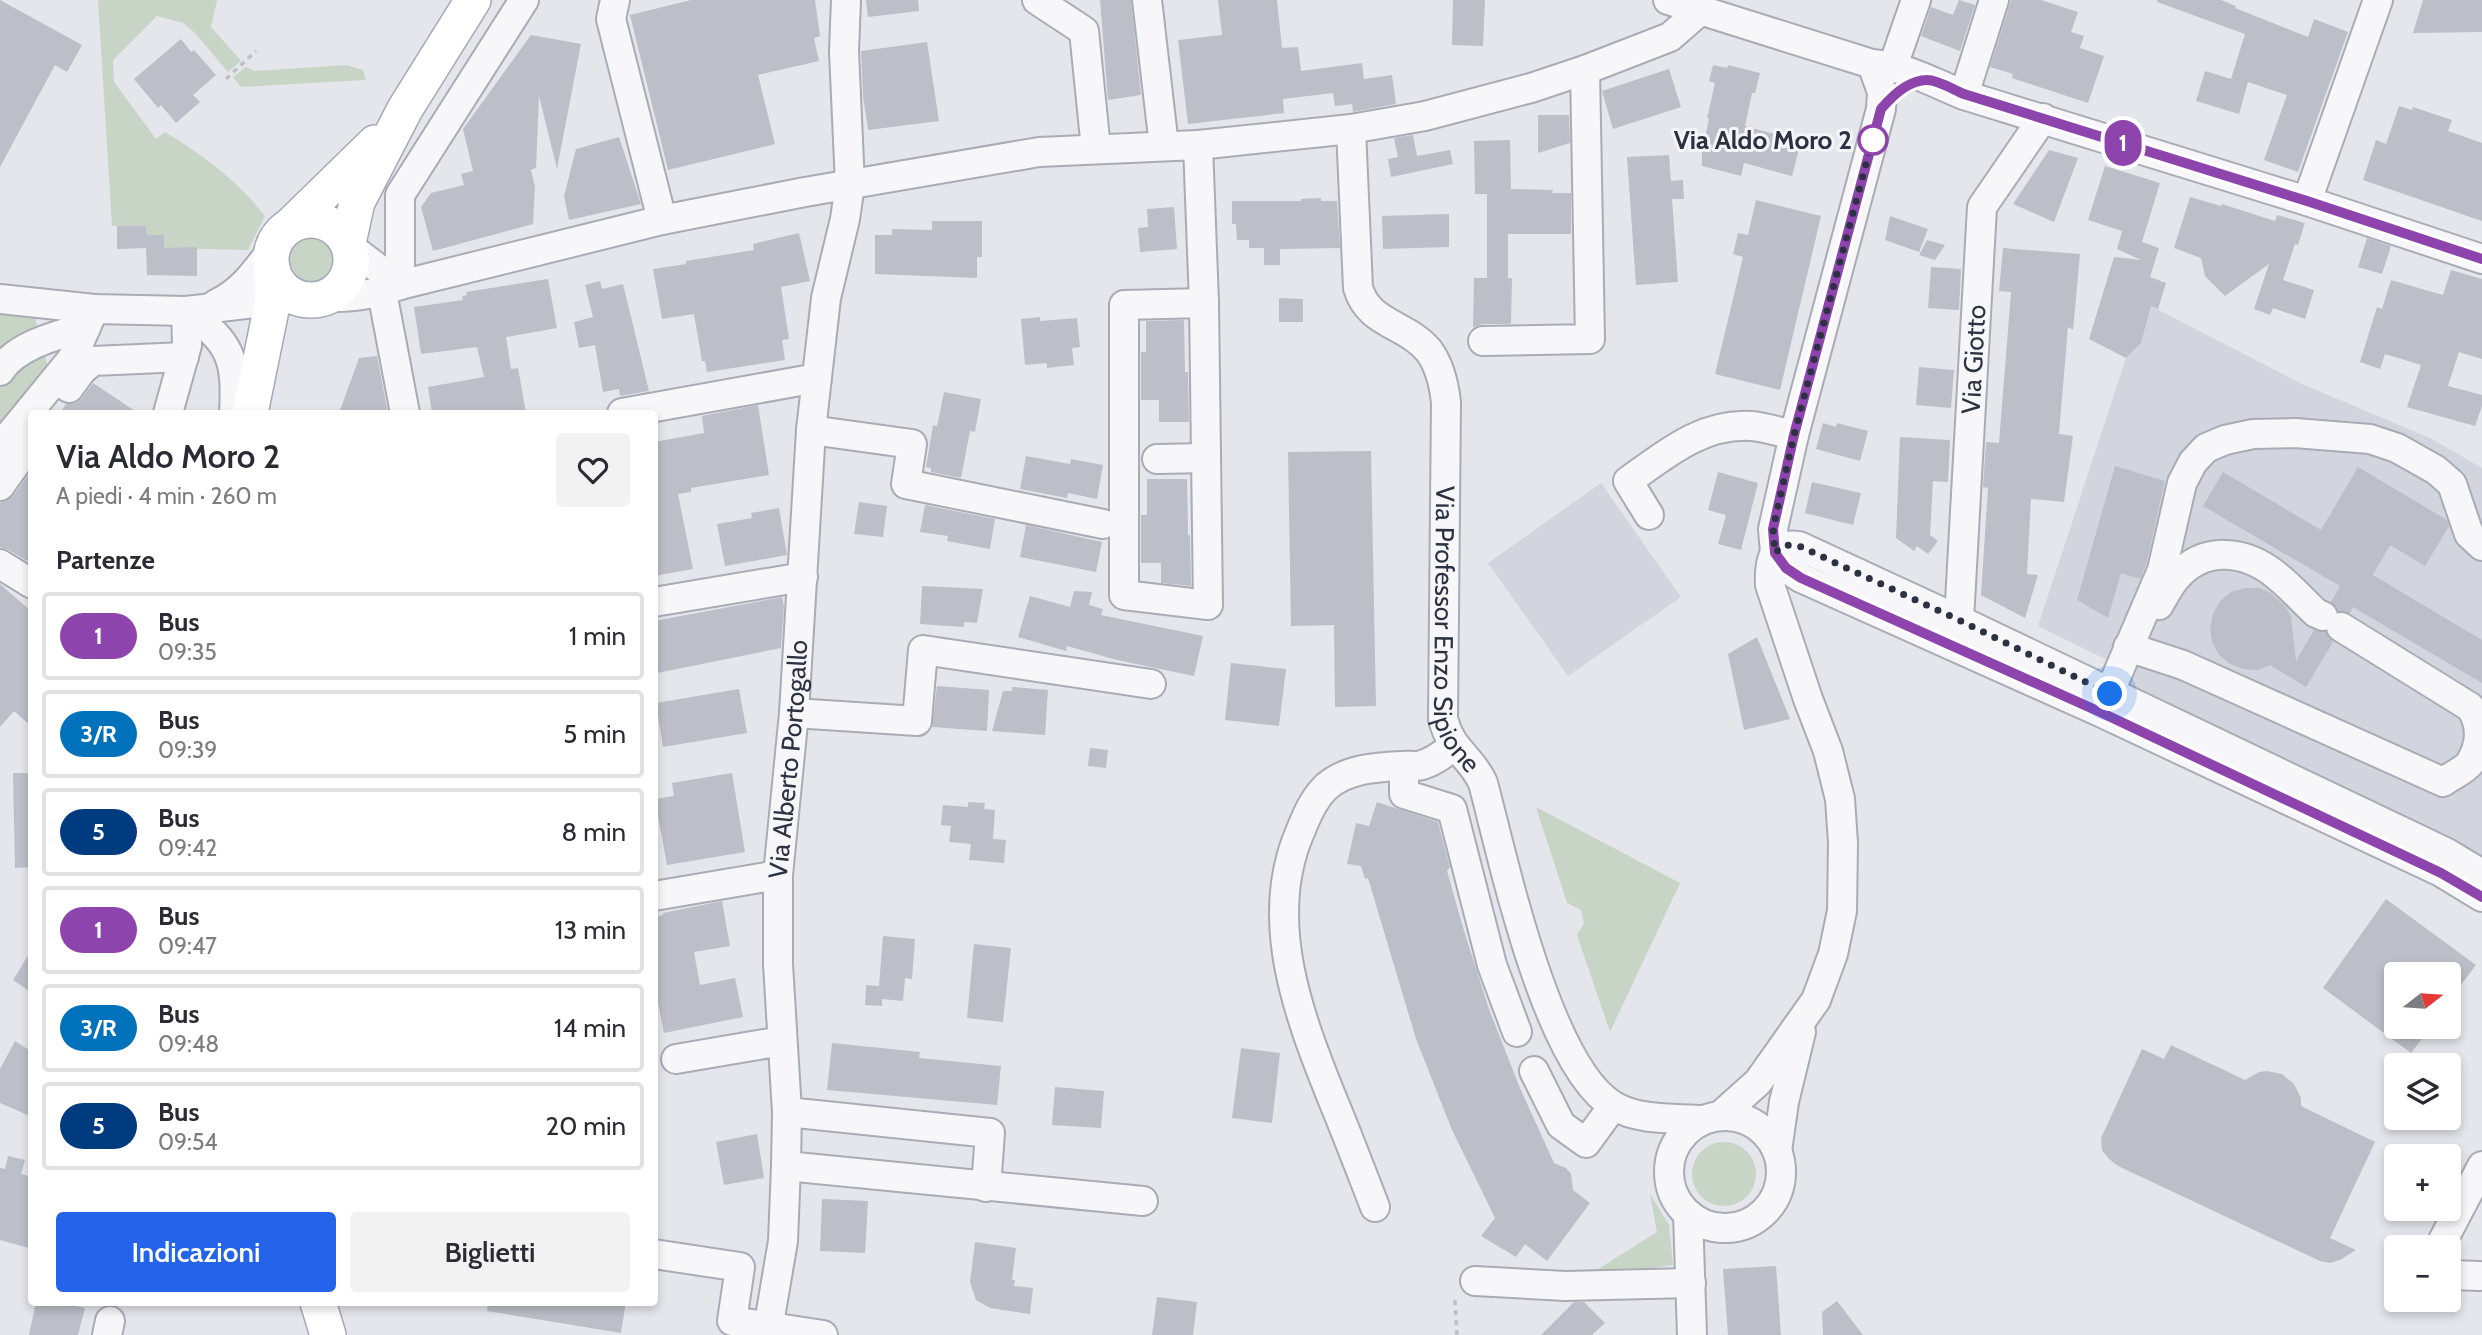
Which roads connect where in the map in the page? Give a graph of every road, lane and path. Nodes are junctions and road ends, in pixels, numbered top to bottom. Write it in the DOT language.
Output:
graph roads {
  1 [pos="473,0"];
  2 [pos="524,0"];
  3 [pos="615,0"];
  4 [pos="846,0"];
  5 [pos="1037,0"];
  6 [pos="1147,0"];
  7 [pos="1163,0"];
  8 [pos="1668,0"];
  9 [pos="1916,0"];
  10 [pos="1994,0"];
  11 [pos="2378,0"];
  12 [pos="1701,10"];
  13 [pos="444,46"];
  14 [pos="256,51"];
  15 [pos="1882,65"];
  16 [pos="1585,70"];
  17 [pos="479,71"];
  18 [pos="226,79"];
  19 [pos="1928,80"];
  20 [pos="1964,94"];
  21 [pos="405,108"];
  22 [pos="1881,109"];
  23 [pos="2043,118"];
  24 [pos="1352,129"];
  25 [pos="1181,146"];
  26 [pos="1096,149"];
  27 [pos="850,185"];
  28 [pos="2307,201"];
  29 [pos="662,220"];
  30 [pos="349,245"];
  31 [pos="2482,259"];
  32 [pos="293,277"];
  33 [pos="391,288"];
  34 [pos="0,299"];
  35 [pos="1204,303"];
  36 [pos="193,311"];
  37 [pos="90,318"];
  38 [pos="1483,341"];
  39 [pos="184,356"];
  40 [pos="0,371"];
  41 [pos="817,378"];
  42 [pos="247,407"];
  43 [pos="30,410"];
  44 [pos="53,410"];
  45 [pos="170,410"];
  46 [pos="405,410"];
  47 [pos="639,410"];
  48 [pos="28,413"];
  49 [pos="811,430"];
  50 [pos="1794,435"];
  51 [pos="28,447"];
  52 [pos="0,450"];
  53 [pos="1206,458"];
  54 [pos="1157,459"];
  55 [pos="0,486"];
  56 [pos="1649,515"];
  57 [pos="1102,524"];
  58 [pos="2482,546"];
  59 [pos="1784,563"];
  60 [pos="0,564"];
  61 [pos="803,577"];
  62 [pos="28,582"];
  63 [pos="658,601"];
  64 [pos="2145,608"];
  65 [pos="1959,620"];
  66 [pos="2128,647"];
  67 [pos="1151,684"];
  68 [pos="2105,703"];
  69 [pos="794,713"];
  70 [pos="1454,746"];
  71 [pos="1404,766"];
  72 [pos="1501,851"];
  73 [pos="1464,862"];
  74 [pos="2482,874"];
  75 [pos="778,875"];
  76 [pos="658,895"];
  77 [pos="2482,897"];
  78 [pos="1804,1019"];
  79 [pos="1517,1032"];
  80 [pos="782,1041"];
  81 [pos="676,1059"];
  82 [pos="1534,1071"];
  83 [pos="1624,1111"];
  84 [pos="787,1112"];
  85 [pos="1712,1118"];
  86 [pos="1777,1151"];
  87 [pos="1671,1155"];
  88 [pos="2482,1166"];
  89 [pos="786,1167"];
  90 [pos="986,1186"];
  91 [pos="1143,1201"];
  92 [pos="1375,1207"];
  93 [pos="1688,1214"];
  94 [pos="1718,1228"];
  95 [pos="2446,1235"];
  96 [pos="658,1255"];
  97 [pos="2481,1274"];
  98 [pos="2461,1275"];
  99 [pos="1691,1280"];
  100 [pos="1475,1281"];
  101 [pos="319,1306"];
  102 [pos="768,1331"];
  103 [pos="328,1335"];
  104 [pos="823,1335"];
  105 [pos="1457,1335"];
  106 [pos="1692,1335"];
  1 -- 13 [label="main road"];
  2 -- 17 [label="street"];
  3 -- 29 [label="street"];
  4 -- 27 [label="street, Via Alberto Portogallo"];
  5 -- 26 [label="street"];
  6 -- 25 [label="street"];
  7 -- 25 [label="street"];
  8 -- 12 [label="street"];
  9 -- 15 [label="street"];
  10 -- 20 [label="street"];
  11 -- 28 [label="street"];
  12 -- 15 [label="street"];
  12 -- 16 [label="street"];
  13 -- 17 [label="street"];
  13 -- 21 [label="main road"];
  14 -- 18 [label="path"];
  15 -- 19 [label="street"];
  15 -- 22 [label="street"];
  16 -- 24 [label="street"];
  16 -- 38 [label="street"];
  17 -- 33 [label="street"];
  19 -- 20 [label="street"];
  19 -- 22 [label="street"];
  20 -- 23 [label="street"];
  21 -- 30 [label="main road"];
  21 -- 32 [label="main road"];
  22 -- 50 [label="street"];
  23 -- 28 [label="street"];
  23 -- 65 [label="street, Via Giotto"];
  24 -- 25 [label="street"];
  24 -- 70 [label="street, Via Professor Enzo Sipione"];
  25 -- 26 [label="street"];
  25 -- 35 [label="street"];
  26 -- 27 [label="street"];
  27 -- 29 [label="street"];
  27 -- 41 [label="street, Via Alberto Portogallo"];
  28 -- 31 [label="street"];
  29 -- 33 [label="street"];
  30 -- 32 [label="main road"];
  30 -- 32 [label="main road"];
  30 -- 33 [label="street"];
  32 -- 33 [label="street"];
  32 -- 36 [label="street"];
  32 -- 36 [label="street"];
  32 -- 42 [label="main road"];
  32 -- 42 [label="main road"];
  33 -- 46 [label="street"];
  34 -- 37 [label="street"];
  35 -- 53 [label="street"];
  35 -- 53 [label="street"];
  36 -- 37 [label="street"];
  36 -- 39 [label="street"];
  36 -- 42 [label="street"];
  37 -- 40 [label="street"];
  37 -- 43 [label="street"];
  39 -- 44 [label="street"];
  39 -- 45 [label="street"];
  41 -- 47 [label="street"];
  41 -- 49 [label="street, Via Alberto Portogallo"];
  48 -- 52 [label="street"];
  49 -- 57 [label="street"];
  49 -- 61 [label="street, Via Alberto Portogallo"];
  50 -- 56 [label="street"];
  50 -- 59 [label="street"];
  51 -- 55 [label="street"];
  53 -- 54 [label="street"];
  58 -- 64 [label="street"];
  59 -- 65 [label="street"];
  59 -- 68 [label="street"];
  59 -- 78 [label="street"];
  60 -- 62 [label="street"];
  61 -- 63 [label="street"];
  61 -- 69 [label="street, Via Alberto Portogallo"];
  64 -- 66 [label="street"];
  64 -- 66 [label="street"];
  65 -- 68 [label="street"];
  66 -- 68 [label="street"];
  67 -- 69 [label="street"];
  68 -- 74 [label="street"];
  68 -- 77 [label="street"];
  69 -- 75 [label="street, Via Alberto Portogallo"];
  70 -- 71 [label="street"];
  70 -- 72 [label="street, Via Professor Enzo Sipione"];
  71 -- 73 [label="street"];
  71 -- 92 [label="street"];
  72 -- 73 [label="street"];
  72 -- 83 [label="street, Via Professor Enzo Sipione"];
  73 -- 79 [label="street"];
  75 -- 76 [label="street"];
  75 -- 80 [label="street, Via Alberto Portogallo"];
  78 -- 85 [label="street"];
  78 -- 86 [label="street"];
  80 -- 81 [label="street"];
  80 -- 84 [label="street, Via Alberto Portogallo"];
  82 -- 83 [label="street"];
  83 -- 85 [label="street"];
  83 -- 87 [label="street, Via Professor Enzo Sipione"];
  84 -- 89 [label="street, Via Alberto Portogallo"];
  84 -- 90 [label="street"];
  85 -- 86 [label="street"];
  85 -- 87 [label="street"];
  86 -- 94 [label="street"];
  87 -- 93 [label="street"];
  88 -- 95 [label="street"];
  89 -- 90 [label="street"];
  89 -- 102 [label="street, Via Alberto Portogallo"];
  90 -- 91 [label="street"];
  93 -- 94 [label="street"];
  93 -- 99 [label="street"];
  94 -- 99 [label="street"];
  96 -- 102 [label="street"];
  97 -- 98 [label="street"];
  99 -- 100 [label="street"];
  99 -- 106 [label="street"];
  100 -- 105 [label="path"];
  101 -- 103 [label="main road"];
  102 -- 104 [label="street"];
}
